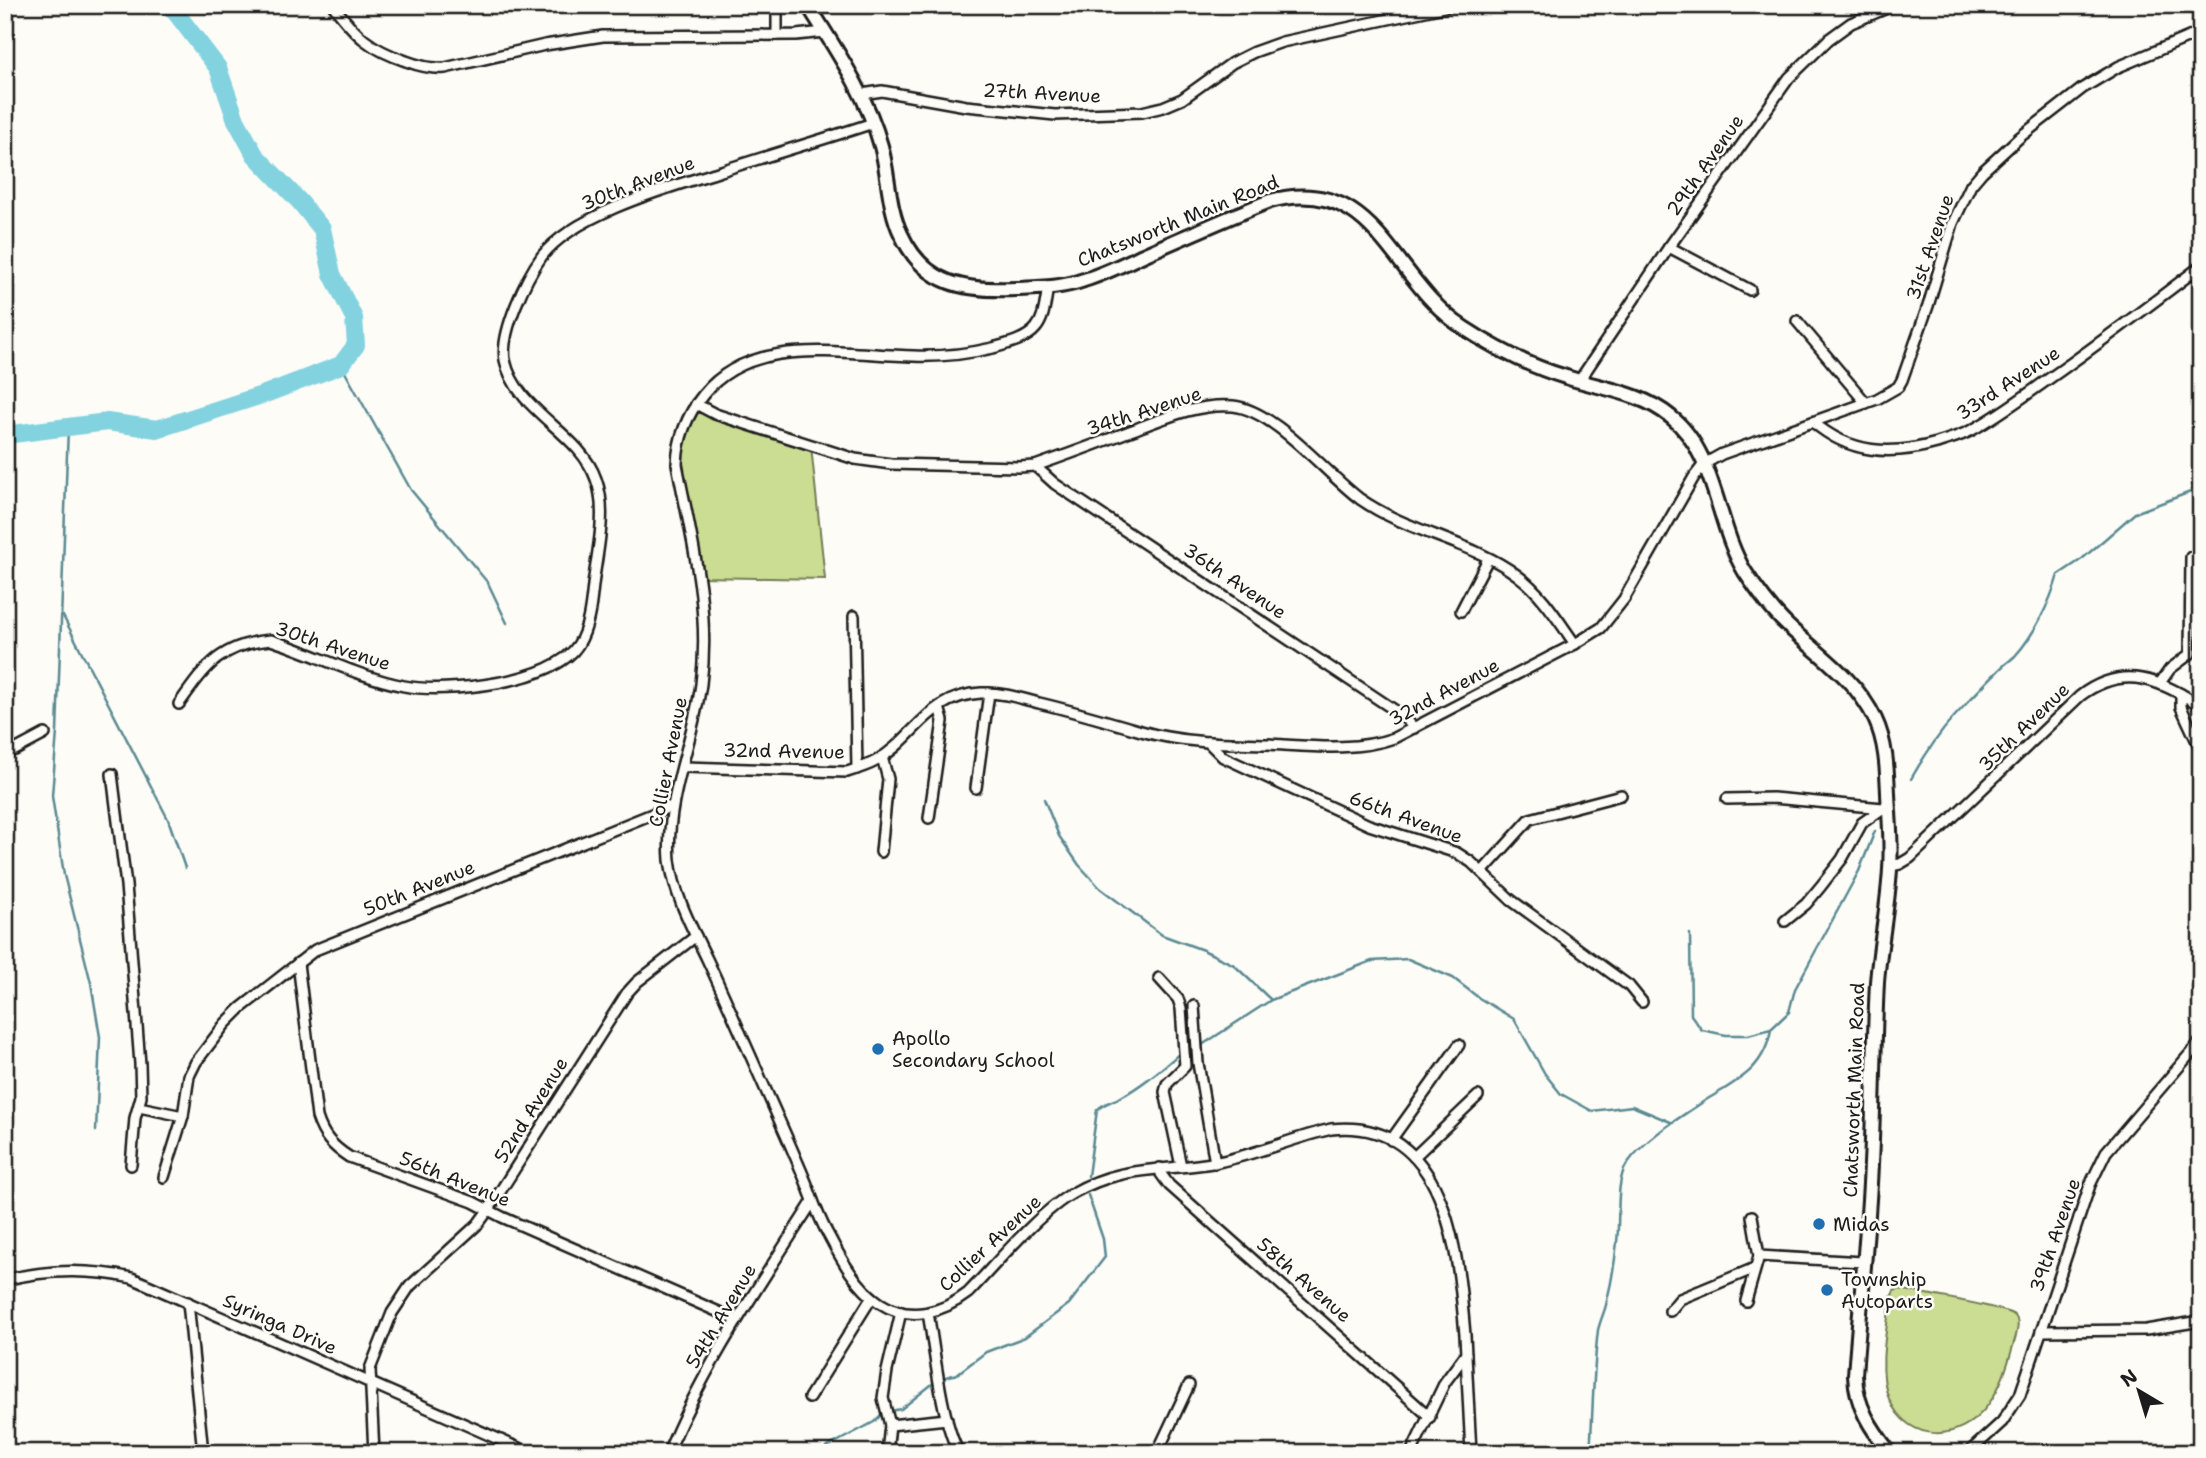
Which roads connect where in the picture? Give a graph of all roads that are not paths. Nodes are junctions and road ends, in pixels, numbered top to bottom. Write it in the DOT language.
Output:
graph roads {
  1 [pos="333,5"];
  2 [pos="780,5"];
  3 [pos="808,5"];
  4 [pos="1453,5"];
  5 [pos="1894,5"];
  6 [pos="825,32"];
  7 [pos="2201,32"];
  8 [pos="777,35"];
  9 [pos="862,94"];
  10 [pos="873,122"];
  11 [pos="1669,247"];
  12 [pos="2201,266"];
  13 [pos="1048,288"];
  14 [pos="1750,290"];
  15 [pos="1797,321"];
  16 [pos="1579,381"];
  17 [pos="1866,403"];
  18 [pos="696,404"];
  19 [pos="1812,422"];
  20 [pos="1704,464"];
  21 [pos="1035,466"];
  22 [pos="2191,557"];
  23 [pos="1488,559"];
  24 [pos="1461,611"];
  25 [pos="854,616"];
  26 [pos="1576,644"];
  27 [pos="2160,683"];
  28 [pos="989,693"];
  29 [pos="2181,694"];
  30 [pos="179,704"];
  31 [pos="939,706"];
  32 [pos="2201,706"];
  33 [pos="1414,728"];
  34 [pos="46,734"];
  35 [pos="1209,743"];
  36 [pos="2201,750"];
  37 [pos="5,752"];
  38 [pos="882,757"];
  39 [pos="684,767"];
  40 [pos="858,769"];
  41 [pos="112,774"];
  42 [pos="976,788"];
  43 [pos="1621,795"];
  44 [pos="1727,799"];
  45 [pos="673,806"];
  46 [pos="1886,806"];
  47 [pos="929,818"];
  48 [pos="881,852"];
  49 [pos="1891,866"];
  50 [pos="1482,872"];
  51 [pos="1785,921"];
  52 [pos="696,936"];
  53 [pos="298,963"];
  54 [pos="1159,978"];
  55 [pos="1642,1002"];
  56 [pos="1194,1006"];
  57 [pos="2201,1041"];
  58 [pos="1459,1045"];
  59 [pos="1478,1096"];
  60 [pos="139,1107"];
  61 [pos="183,1116"];
  62 [pos="1391,1140"];
  63 [pos="1414,1157"];
  64 [pos="1215,1163"];
  65 [pos="131,1165"];
  66 [pos="1181,1166"];
  67 [pos="1160,1168"];
  68 [pos="164,1177"];
  69 [pos="813,1201"];
  70 [pos="489,1209"];
  71 [pos="1752,1216"];
  72 [pos="1759,1256"];
  73 [pos="1863,1262"];
  74 [pos="1755,1268"];
  75 [pos="5,1280"];
  76 [pos="872,1297"];
  77 [pos="1746,1301"];
  78 [pos="188,1302"];
  79 [pos="1670,1311"];
  80 [pos="901,1312"];
  81 [pos="928,1313"];
  82 [pos="737,1320"];
  83 [pos="2201,1321"];
  84 [pos="2042,1331"];
  85 [pos="1466,1354"];
  86 [pos="370,1383"];
  87 [pos="1189,1385"];
  88 [pos="809,1398"];
  89 [pos="1430,1417"];
  90 [pos="947,1419"];
  91 [pos="890,1425"];
  92 [pos="203,1453"];
  93 [pos="374,1453"];
  94 [pos="530,1453"];
  95 [pos="668,1453"];
  96 [pos="887,1453"];
  97 [pos="959,1453"];
  98 [pos="1157,1453"];
  99 [pos="1411,1453"];
  100 [pos="1471,1453"];
  101 [pos="1890,1453"];
  102 [pos="1968,1453"];
  1 -- 8 [label="street"];
  2 -- 8 [label="street"];
  3 -- 6 [label="street, Chatsworth Main Road"];
  4 -- 9 [label="street, 27th Avenue"];
  5 -- 11 [label="street, 29th Avenue"];
  6 -- 8 [label="street"];
  6 -- 9 [label="street, Chatsworth Main Road"];
  7 -- 17 [label="street, 31st Avenue"];
  9 -- 10 [label="street, Chatsworth Main Road"];
  10 -- 13 [label="street, Chatsworth Main Road"];
  10 -- 30 [label="street, 30th Avenue"];
  11 -- 14 [label="street"];
  11 -- 16 [label="street, 29th Avenue"];
  12 -- 19 [label="street, 33rd Avenue"];
  13 -- 16 [label="street, Chatsworth Main Road"];
  13 -- 18 [label="street, Collier Avenue"];
  15 -- 17 [label="street"];
  16 -- 20 [label="street, Chatsworth Main Road"];
  17 -- 19 [label="street, 31st Avenue"];
  18 -- 21 [label="street, 34th Avenue"];
  18 -- 39 [label="street, Collier Avenue"];
  19 -- 20 [label="street, 31st Avenue"];
  20 -- 26 [label="street, 32nd Avenue"];
  20 -- 46 [label="street, Chatsworth Main Road"];
  21 -- 23 [label="street, 34th Avenue"];
  21 -- 33 [label="street, 36th Avenue"];
  22 -- 27 [label="street"];
  23 -- 24 [label="street"];
  23 -- 26 [label="street, 34th Avenue"];
  25 -- 40 [label="street"];
  26 -- 33 [label="street, 32nd Avenue"];
  27 -- 29 [label="street, 35th Avenue"];
  27 -- 49 [label="street, 35th Avenue"];
  28 -- 31 [label="street, 32nd Avenue"];
  28 -- 35 [label="street, 32nd Avenue"];
  28 -- 42 [label="street"];
  29 -- 32 [label="street, 35th Avenue"];
  29 -- 36 [label="street"];
  31 -- 38 [label="street, 32nd Avenue"];
  31 -- 47 [label="street"];
  33 -- 35 [label="street, 32nd Avenue"];
  34 -- 37 [label="street"];
  35 -- 50 [label="street, 66th Avenue"];
  38 -- 40 [label="street, 32nd Avenue"];
  38 -- 48 [label="street"];
  39 -- 40 [label="street, 32nd Avenue"];
  39 -- 45 [label="street, Collier Avenue"];
  41 -- 60 [label="street"];
  43 -- 50 [label="street"];
  44 -- 46 [label="street"];
  45 -- 52 [label="street, Collier Avenue"];
  45 -- 53 [label="street, 50th Avenue"];
  46 -- 49 [label="street, Chatsworth Main Road"];
  46 -- 51 [label="street"];
  49 -- 73 [label="street, Chatsworth Main Road"];
  50 -- 55 [label="street, 66th Avenue"];
  52 -- 69 [label="street, Collier Avenue"];
  52 -- 70 [label="street, 52nd Avenue"];
  53 -- 61 [label="street, 50th Avenue"];
  53 -- 70 [label="street, 56th Avenue"];
  54 -- 66 [label="street"];
  56 -- 64 [label="street"];
  57 -- 84 [label="street, 39th Avenue"];
  58 -- 62 [label="street"];
  59 -- 63 [label="street"];
  60 -- 61 [label="street"];
  60 -- 65 [label="street"];
  61 -- 68 [label="street, 50th Avenue"];
  62 -- 63 [label="street, Collier Avenue"];
  62 -- 64 [label="street, Collier Avenue"];
  63 -- 85 [label="street, Collier Avenue"];
  64 -- 66 [label="street, Collier Avenue"];
  66 -- 67 [label="street, Collier Avenue"];
  67 -- 81 [label="street, Collier Avenue"];
  67 -- 89 [label="street, 58th Avenue"];
  69 -- 76 [label="street, Collier Avenue"];
  69 -- 82 [label="street, 54th Avenue"];
  70 -- 82 [label="street, 56th Avenue"];
  70 -- 86 [label="street, 52nd Avenue"];
  71 -- 72 [label="street"];
  72 -- 73 [label="street"];
  72 -- 74 [label="street"];
  73 -- 101 [label="street, Chatsworth Main Road"];
  74 -- 77 [label="street"];
  74 -- 79 [label="street"];
  75 -- 78 [label="street, Syringa Drive"];
  76 -- 80 [label="street, Collier Avenue"];
  76 -- 88 [label="street"];
  78 -- 86 [label="street, Syringa Drive"];
  78 -- 92 [label="street"];
  80 -- 81 [label="street, Collier Avenue"];
  80 -- 91 [label="street"];
  81 -- 90 [label="street"];
  82 -- 95 [label="street, 54th Avenue"];
  83 -- 84 [label="street"];
  84 -- 102 [label="street, 39th Avenue"];
  85 -- 89 [label="street"];
  85 -- 100 [label="street, Collier Avenue"];
  86 -- 93 [label="street, 52nd Avenue"];
  86 -- 94 [label="street, Syringa Drive"];
  87 -- 98 [label="street"];
  89 -- 99 [label="street"];
  90 -- 91 [label="street"];
  90 -- 97 [label="street"];
  91 -- 96 [label="street"];
}
